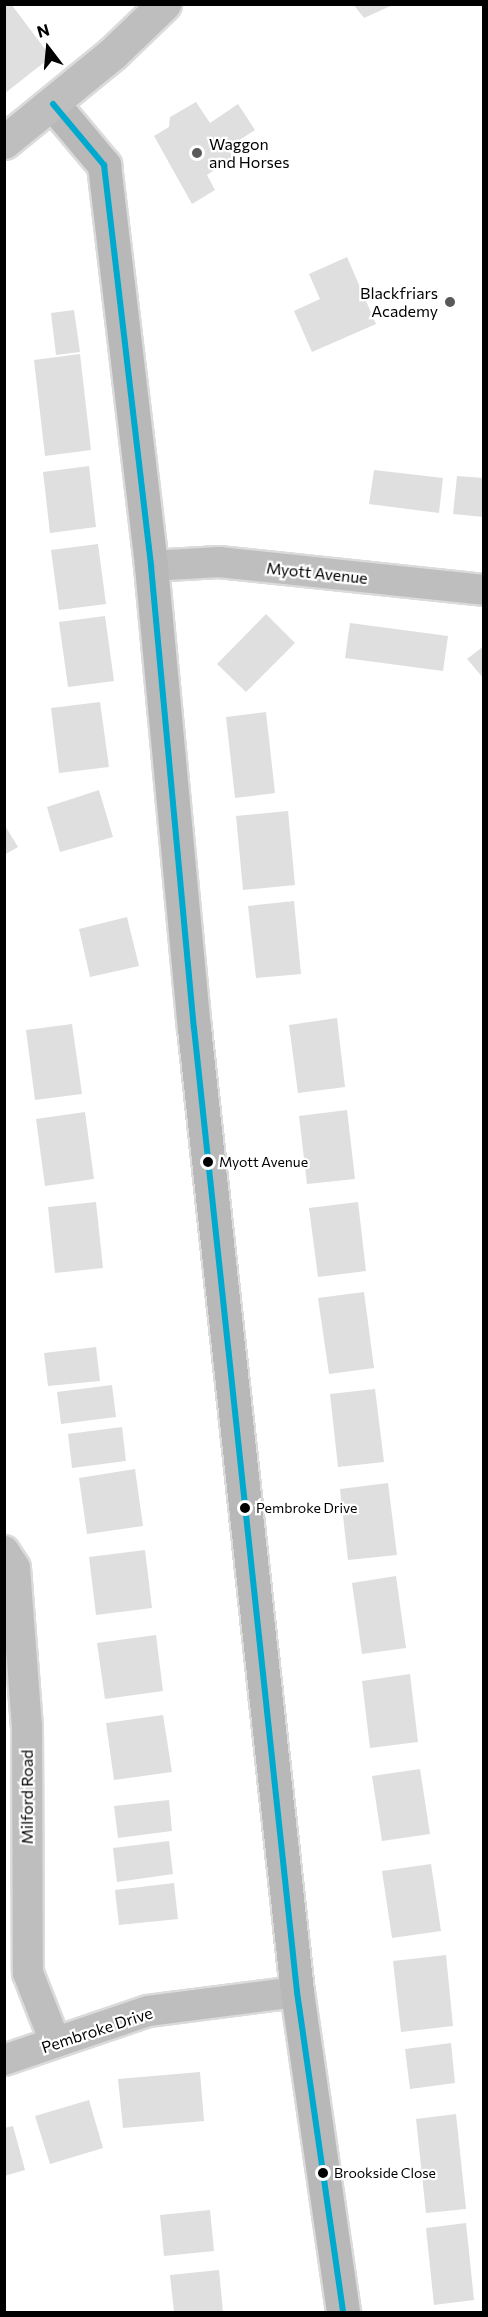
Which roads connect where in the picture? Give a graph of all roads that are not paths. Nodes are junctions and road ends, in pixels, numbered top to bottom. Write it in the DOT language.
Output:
graph roads {
  1 [pos="164,4"];
  2 [pos="52,104"];
  3 [pos="4,142"];
  4 [pos="151,566"];
  5 [pos="483,590"];
  6 [pos="4,1551"];
  7 [pos="16,1728"];
  8 [pos="297,1992"];
  9 [pos="55,2042"];
  10 [pos="4,2060"];
  11 [pos="343,2313"];
  1 -- 2 [label="main road"];
  2 -- 3 [label="main road"];
  2 -- 4 [label="main road"];
  4 -- 5 [label="street, Myott Avenue"];
  4 -- 8 [label="main road"];
  6 -- 7 [label="street, Milford Road"];
  7 -- 9 [label="street, Milford Road"];
  8 -- 9 [label="street, Pembroke Drive"];
  8 -- 11 [label="main road"];
  9 -- 10 [label="street, Pembroke Drive"];
}
